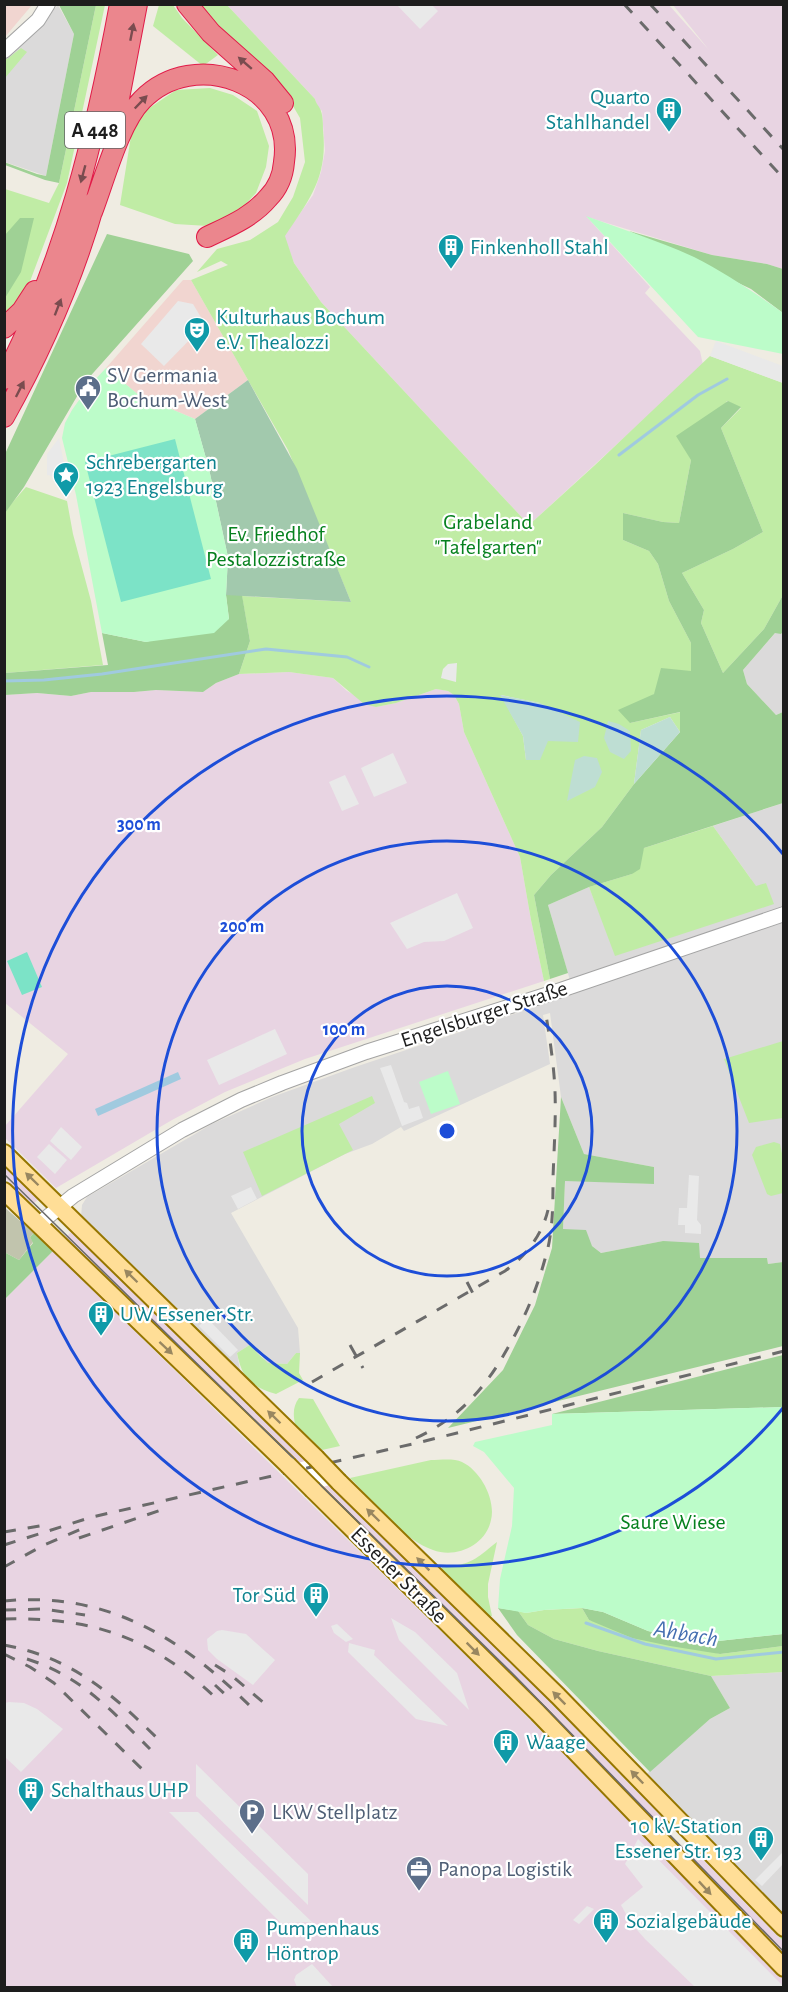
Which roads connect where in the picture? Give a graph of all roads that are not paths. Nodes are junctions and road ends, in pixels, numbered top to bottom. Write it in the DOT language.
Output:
graph roads {
  1 [pos="48,4"];
  2 [pos="120,4"];
  3 [pos="138,4"];
  4 [pos="187,4"];
  5 [pos="4,51"];
  6 [pos="92,212"];
  7 [pos="62,245"];
  8 [pos="4,328"];
  9 [pos="4,379"];
  10 [pos="4,417"];
  11 [pos="783,914"];
  12 [pos="4,1153"];
  13 [pos="4,1191"];
  14 [pos="60,1206"];
  15 [pos="39,1224"];
  16 [pos="783,1928"];
  17 [pos="783,1968"];
  1 -- 5 [label="street"];
  2 -- 7 [label="highway, A 448, one-way"];
  6 -- 3 [label="highway, A 448, one-way"];
  6 -- 4 [label="highway, one-way"];
  10 -- 6 [label="highway, A 448, one-way"];
  7 -- 8 [label="highway"];
  7 -- 9 [label="highway, A 448"];
  11 -- 14 [label="street, Engelsburger Straße"];
  14 -- 12 [label="main road, Essener Straße, one-way"];
  13 -- 15 [label="main road, Essener Straße"];
  14 -- 15 [label="street, Engelsburger Straße"];
  16 -- 14 [label="main road, Essener Straße, one-way, bridge"];
  15 -- 17 [label="main road, Essener Straße, one-way, bridge"];
}
